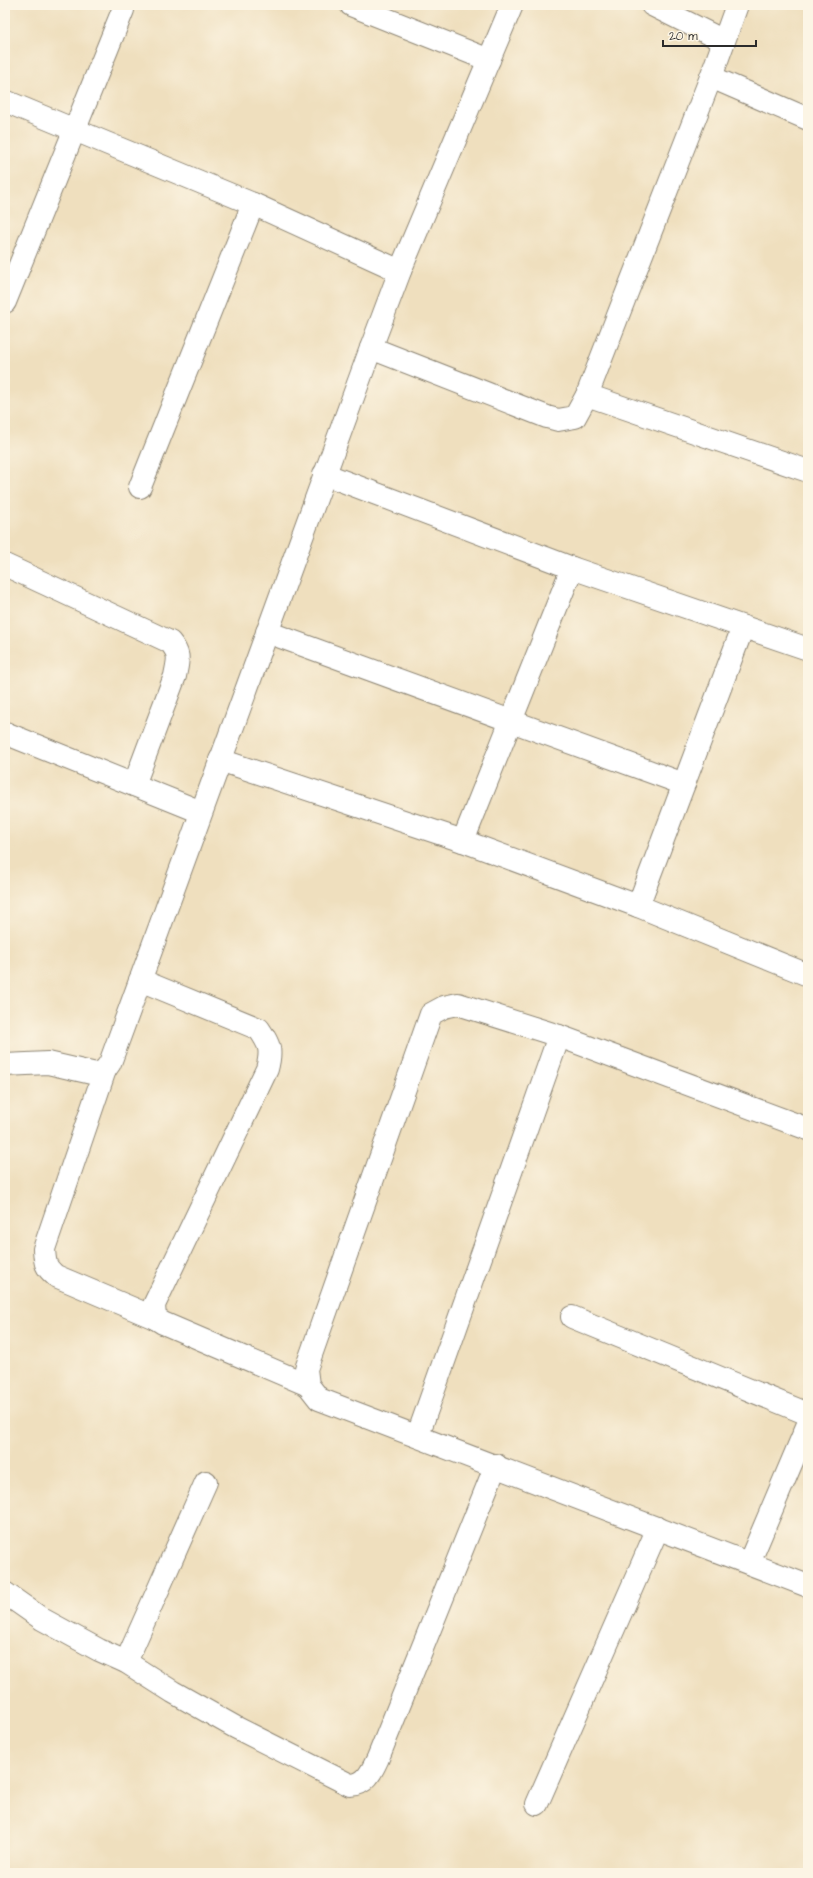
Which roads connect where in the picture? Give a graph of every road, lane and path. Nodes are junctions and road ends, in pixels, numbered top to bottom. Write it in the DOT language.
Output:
graph roads {
  1 [pos="351,5"];
  2 [pos="512,5"];
  3 [pos="652,5"];
  4 [pos="737,5"];
  5 [pos="123,10"];
  6 [pos="724,41"];
  7 [pos="488,60"];
  8 [pos="711,77"];
  9 [pos="5,101"];
  10 [pos="808,119"];
  11 [pos="76,130"];
  12 [pos="253,204"];
  13 [pos="400,271"];
  14 [pos="5,302"];
  15 [pos="370,348"];
  16 [pos="587,395"];
  17 [pos="808,472"];
  18 [pos="324,474"];
  19 [pos="140,487"];
  20 [pos="5,565"];
  21 [pos="572,568"];
  22 [pos="743,627"];
  23 [pos="267,632"];
  24 [pos="808,649"];
  25 [pos="511,721"];
  26 [pos="5,733"];
  27 [pos="220,760"];
  28 [pos="684,784"];
  29 [pos="134,785"];
  30 [pos="200,812"];
  31 [pos="463,841"];
  32 [pos="638,906"];
  33 [pos="808,976"];
  34 [pos="140,980"];
  35 [pos="559,1036"];
  36 [pos="5,1065"];
  37 [pos="105,1070"];
  38 [pos="808,1129"];
  39 [pos="572,1317"];
  40 [pos="155,1318"];
  41 [pos="308,1385"];
  42 [pos="808,1414"];
  43 [pos="808,1424"];
  44 [pos="418,1435"];
  45 [pos="496,1465"];
  46 [pos="206,1482"];
  47 [pos="658,1528"];
  48 [pos="749,1563"];
  49 [pos="808,1586"];
  50 [pos="5,1593"];
  51 [pos="126,1662"];
  52 [pos="537,1804"];
  1 -- 7 [label="street"];
  2 -- 7 [label="street"];
  3 -- 6 [label="street"];
  4 -- 6 [label="street"];
  5 -- 11 [label="street"];
  6 -- 8 [label="street"];
  7 -- 13 [label="street"];
  8 -- 10 [label="street"];
  8 -- 16 [label="street"];
  9 -- 11 [label="street"];
  11 -- 12 [label="street"];
  11 -- 14 [label="street"];
  12 -- 13 [label="street"];
  12 -- 19 [label="street"];
  13 -- 15 [label="street"];
  15 -- 16 [label="street"];
  15 -- 18 [label="street"];
  16 -- 17 [label="street"];
  18 -- 21 [label="street"];
  18 -- 23 [label="street"];
  20 -- 29 [label="street"];
  21 -- 22 [label="street"];
  21 -- 25 [label="street"];
  22 -- 24 [label="street"];
  22 -- 28 [label="street"];
  23 -- 25 [label="street"];
  23 -- 27 [label="street"];
  25 -- 28 [label="street"];
  25 -- 31 [label="street"];
  26 -- 29 [label="street"];
  27 -- 30 [label="street"];
  27 -- 31 [label="street"];
  28 -- 32 [label="street"];
  29 -- 30 [label="street"];
  30 -- 34 [label="street"];
  31 -- 32 [label="street"];
  32 -- 33 [label="street"];
  34 -- 37 [label="street"];
  34 -- 40 [label="street"];
  35 -- 38 [label="street"];
  35 -- 41 [label="street"];
  35 -- 44 [label="street"];
  36 -- 37 [label="street"];
  37 -- 40 [label="street"];
  39 -- 42 [label="street"];
  40 -- 41 [label="street"];
  41 -- 44 [label="street"];
  43 -- 48 [label="street"];
  44 -- 45 [label="street"];
  45 -- 47 [label="street"];
  45 -- 51 [label="street"];
  46 -- 51 [label="street"];
  47 -- 48 [label="street"];
  47 -- 52 [label="street"];
  48 -- 49 [label="street"];
  50 -- 51 [label="street"];
}
